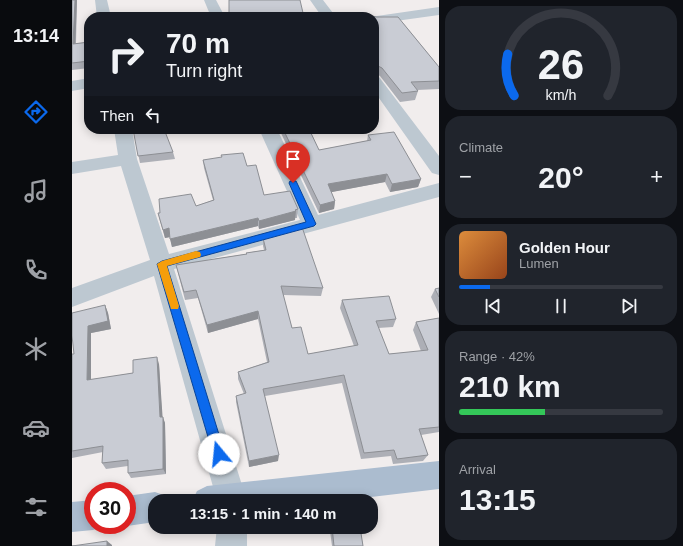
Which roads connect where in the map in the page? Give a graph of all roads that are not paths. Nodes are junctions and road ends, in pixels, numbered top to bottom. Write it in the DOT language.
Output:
graph roads {
  1 [pos="101,0"];
  2 [pos="210,0"];
  3 [pos="316,0"];
  4 [pos="423,0"];
  5 [pos="103,12"];
  6 [pos="216,12"];
  7 [pos="325,12"];
  8 [pos="438,13"];
  9 [pos="379,19"];
  10 [pos="84,84"];
  11 [pos="72,86"];
  12 [pos="379,89"];
  13 [pos="124,134"];
  14 [pos="270,134"];
  15 [pos="128,159"];
  16 [pos="72,168"];
  17 [pos="439,169"];
  18 [pos="439,190"];
  19 [pos="312,224"];
  20 [pos="162,264"];
  21 [pos="72,298"];
  22 [pos="439,475"];
  23 [pos="223,494"];
  24 [pos="313,494"];
  25 [pos="148,508"];
  26 [pos="136,509"];
  27 [pos="84,516"];
  28 [pos="72,517"];
  29 [pos="229,534"];
  30 [pos="231,546"];
  1 -- 5 [label="street"];
  2 -- 6 [label="street"];
  3 -- 7 [label="street"];
  4 -- 8 [label="street"];
  8 -- 9 [label="street"];
  10 -- 11 [label="street"];
  12 -- 17 [label="street"];
  13 -- 15 [label="street"];
  14 -- 19 [label="street"];
  15 -- 16 [label="street"];
  15 -- 20 [label="street"];
  18 -- 19 [label="street"];
  19 -- 20 [label="street"];
  20 -- 21 [label="street"];
  20 -- 23 [label="street"];
  22 -- 24 [label="main road"];
  25 -- 26 [label="main road"];
  27 -- 28 [label="main road"];
  29 -- 30 [label="street"];
}
